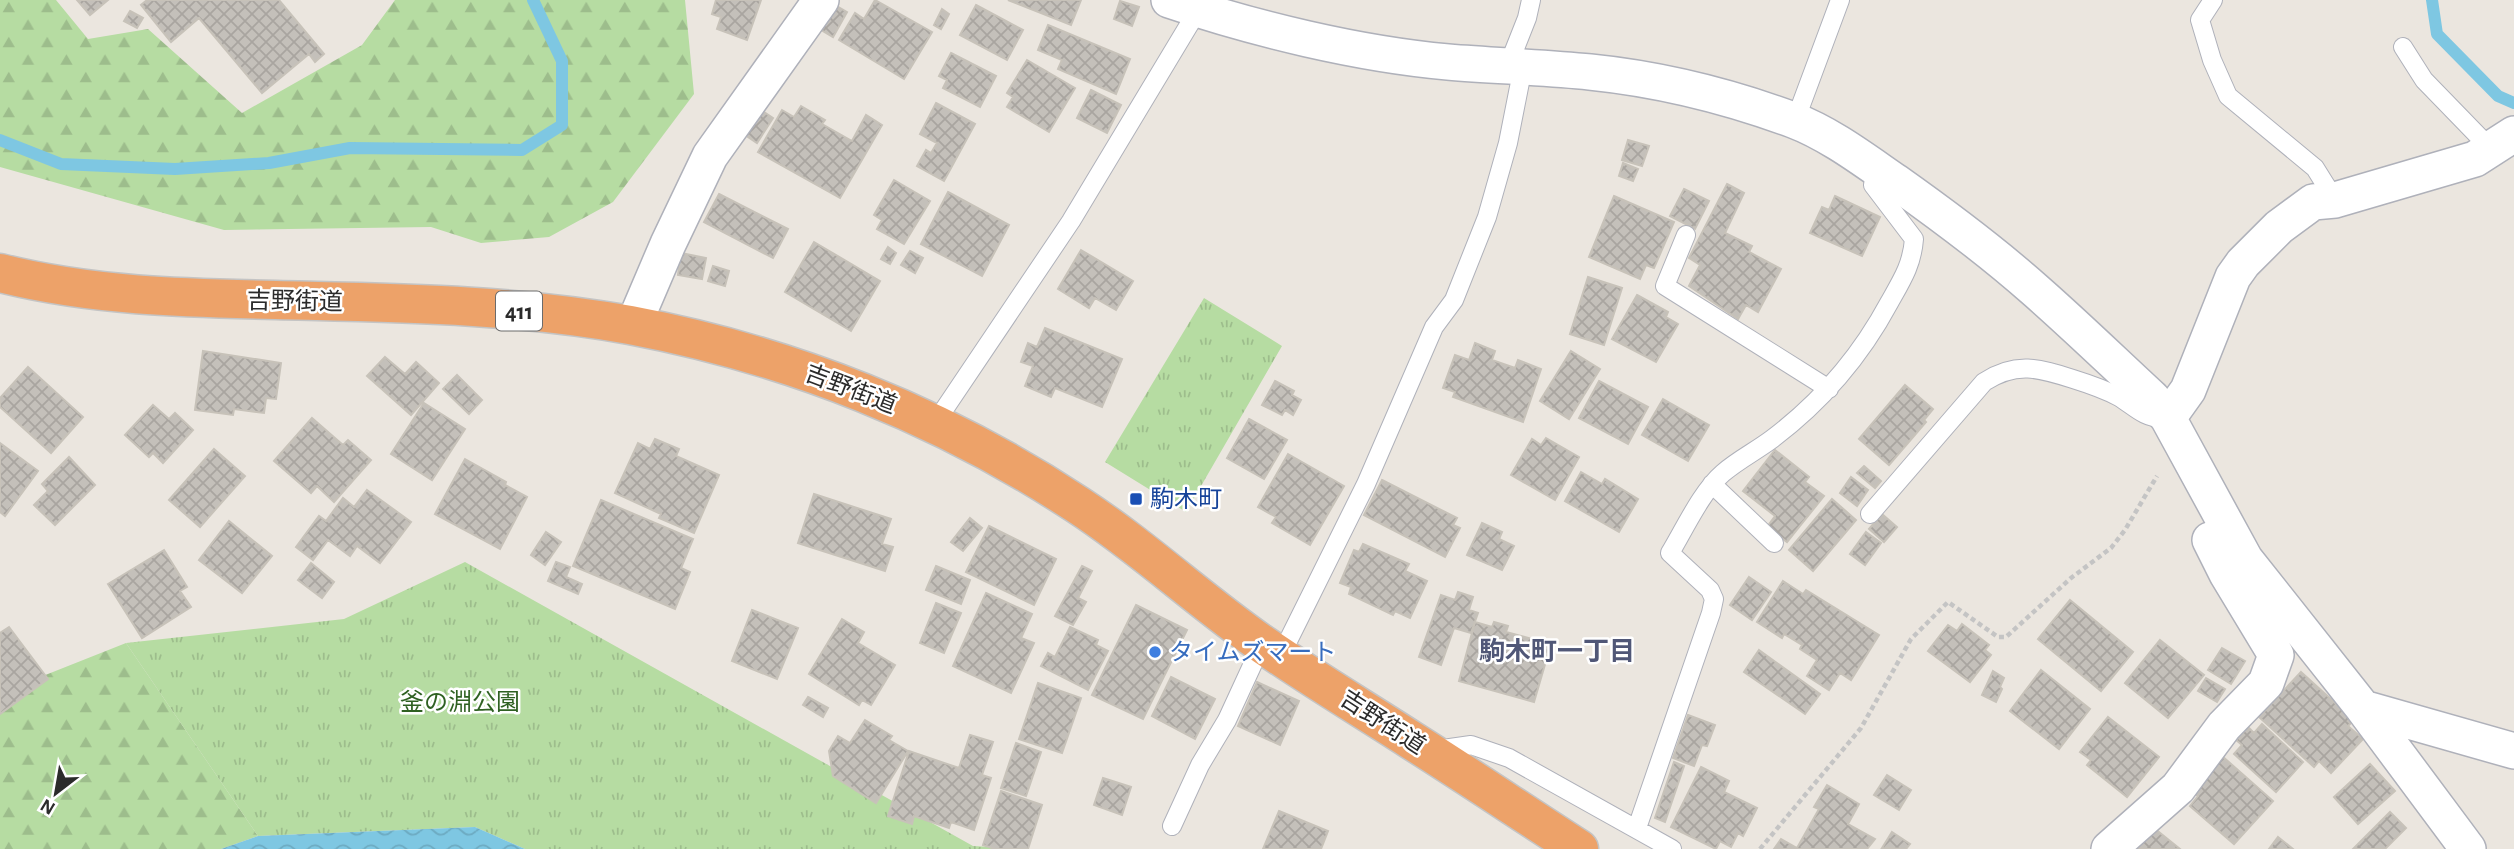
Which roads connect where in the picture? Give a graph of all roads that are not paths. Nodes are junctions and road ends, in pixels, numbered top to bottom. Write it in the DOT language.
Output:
graph roads {
  1 [pos="821,0"];
  2 [pos="1531,0"];
  3 [pos="1839,0"];
  4 [pos="2213,0"];
  5 [pos="1184,5"];
  6 [pos="2403,47"];
  7 [pos="1516,66"];
  8 [pos="1794,121"];
  9 [pos="2506,145"];
  10 [pos="1876,168"];
  11 [pos="2335,200"];
  12 [pos="1686,235"];
  13 [pos="0,273"];
  14 [pos="633,326"];
  15 [pos="1829,389"];
  16 [pos="2168,418"];
  17 [pos="935,423"];
  18 [pos="2191,459"];
  19 [pos="1712,484"];
  20 [pos="1870,514"];
  21 [pos="1774,543"];
  22 [pos="1271,650"];
  23 [pos="2363,708"];
  24 [pos="1428,751"];
  25 [pos="2514,751"];
  26 [pos="1172,826"];
  27 [pos="1637,828"];
  28 [pos="1571,847"];
  29 [pos="1672,849"];
  30 [pos="2109,849"];
  31 [pos="2468,849"];
  1 -- 14 [label="street"];
  2 -- 7 [label="lane"];
  3 -- 8 [label="lane"];
  4 -- 11 [label="lane"];
  5 -- 7 [label="street"];
  5 -- 17 [label="lane"];
  6 -- 9 [label="lane"];
  7 -- 8 [label="street"];
  7 -- 22 [label="lane"];
  8 -- 10 [label="street"];
  9 -- 11 [label="street"];
  10 -- 15 [label="lane"];
  10 -- 16 [label="street"];
  11 -- 16 [label="street"];
  12 -- 15 [label="lane"];
  13 -- 14 [label="highway, 吉野街道 / 411"];
  14 -- 17 [label="highway, 吉野街道 / 411"];
  15 -- 19 [label="lane"];
  16 -- 18 [label="street"];
  16 -- 20 [label="lane"];
  17 -- 22 [label="highway, 吉野街道 / 411"];
  18 -- 23 [label="street"];
  18 -- 30 [label="street"];
  19 -- 21 [label="lane"];
  19 -- 27 [label="lane"];
  22 -- 24 [label="highway, 吉野街道 / 411"];
  22 -- 26 [label="lane"];
  23 -- 25 [label="street"];
  23 -- 31 [label="street"];
  24 -- 27 [label="lane"];
  24 -- 28 [label="highway, 吉野街道 / 411"];
  27 -- 29 [label="lane"];
}
